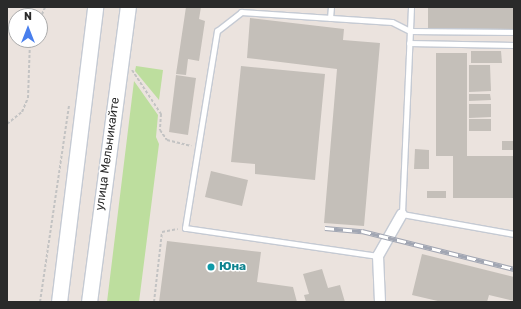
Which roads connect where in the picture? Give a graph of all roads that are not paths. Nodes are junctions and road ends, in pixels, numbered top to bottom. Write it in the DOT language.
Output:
graph roads {
  1 [pos="95,7"];
  2 [pos="128,7"];
  3 [pos="331,7"];
  4 [pos="411,7"];
  5 [pos="330,18"];
  6 [pos="410,31"];
  7 [pos="514,32"];
  8 [pos="409,43"];
  9 [pos="514,45"];
  10 [pos="402,214"];
  11 [pos="514,234"];
  12 [pos="378,256"];
  13 [pos="60,302"];
  14 [pos="89,302"];
  15 [pos="380,302"];
  1 -- 13 [label="main road"];
  2 -- 14 [label="main road, улица Мельникайте"];
  3 -- 5 [label="lane"];
  4 -- 6 [label="lane"];
  5 -- 6 [label="lane"];
  5 -- 12 [label="lane"];
  6 -- 7 [label="lane"];
  6 -- 8 [label="lane"];
  8 -- 9 [label="lane"];
  8 -- 10 [label="lane"];
  10 -- 11 [label="lane"];
  10 -- 12 [label="street"];
  12 -- 15 [label="street"];
}
